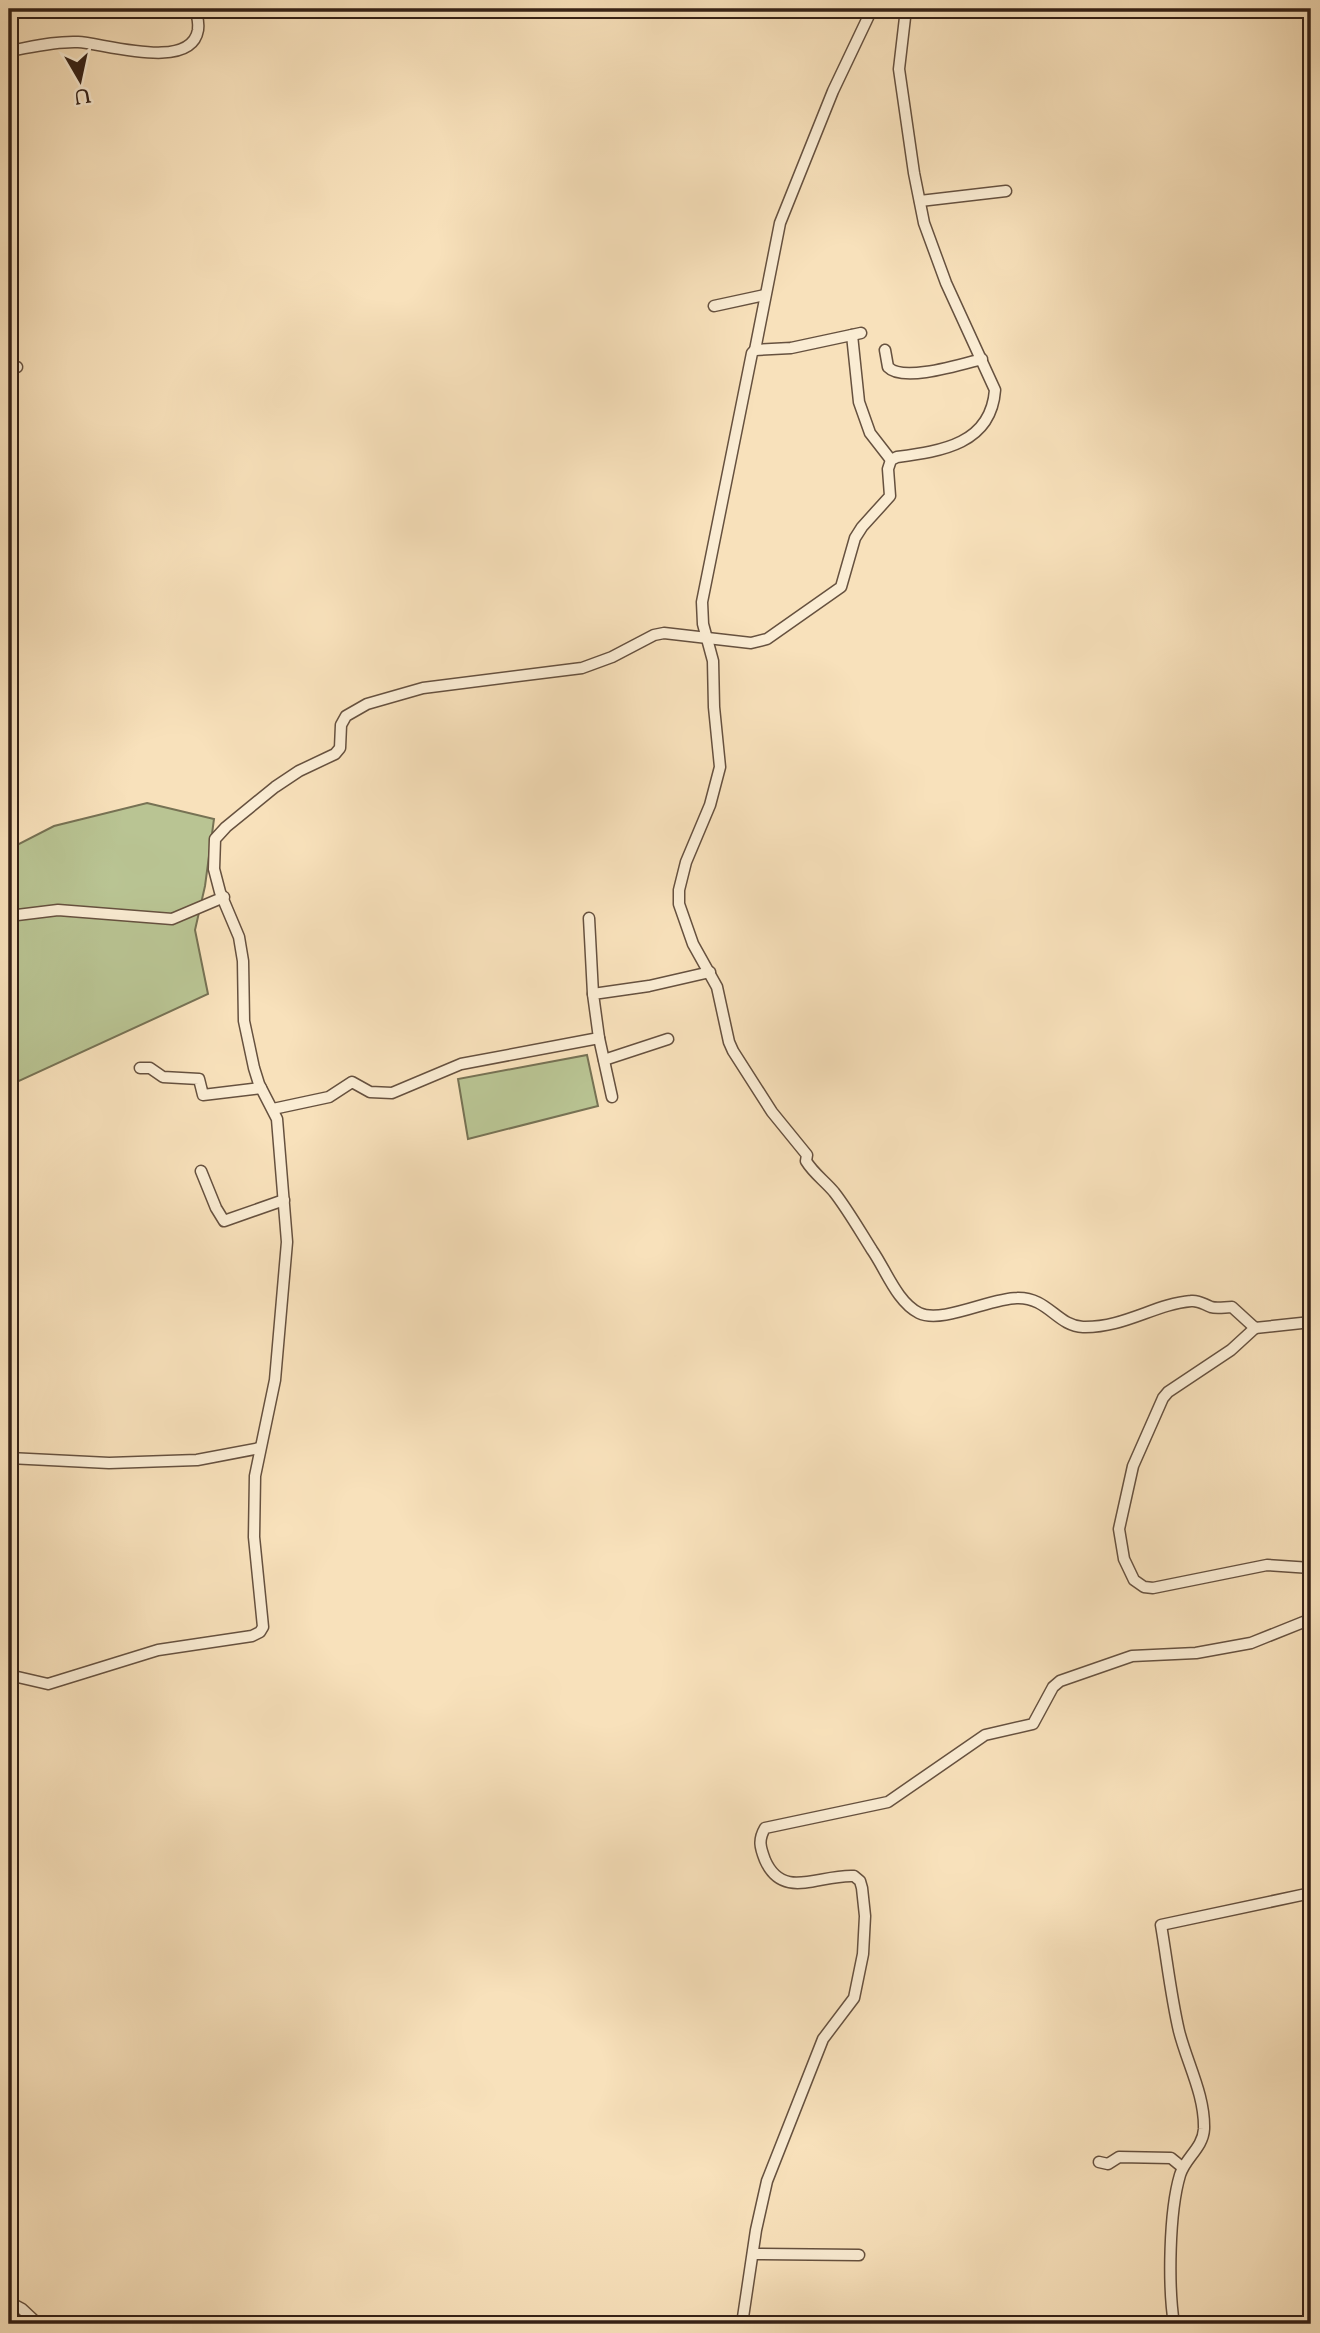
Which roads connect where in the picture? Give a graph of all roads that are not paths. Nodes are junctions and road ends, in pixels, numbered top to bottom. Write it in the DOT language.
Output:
graph roads {
  1 [pos="195,9"];
  2 [pos="872,9"];
  3 [pos="906,9"];
  4 [pos="9,51"];
  5 [pos="1006,191"];
  6 [pos="920,201"];
  7 [pos="765,295"];
  8 [pos="714,306"];
  9 [pos="755,350"];
  10 [pos="885,350"];
  11 [pos="982,359"];
  12 [pos="891,460"];
  13 [pos="706,637"];
  14 [pos="224,897"];
  15 [pos="9,916"];
  16 [pos="589,918"];
  17 [pos="710,972"];
  18 [pos="593,994"];
  19 [pos="599,1038"];
  20 [pos="668,1039"];
  21 [pos="604,1060"];
  22 [pos="140,1068"];
  23 [pos="261,1088"];
  24 [pos="612,1097"];
  25 [pos="273,1109"];
  26 [pos="201,1171"];
  27 [pos="284,1200"];
  28 [pos="1311,1322"];
  29 [pos="1255,1328"];
  30 [pos="260,1448"];
  31 [pos="9,1458"];
  32 [pos="1311,1568"];
  33 [pos="1311,1619"];
  34 [pos="9,1675"];
  35 [pos="1311,1893"];
  36 [pos="1099,2162"];
  37 [pos="1182,2167"];
  38 [pos="752,2254"];
  39 [pos="859,2255"];
  40 [pos="9,2302"];
  41 [pos="38,2324"];
  42 [pos="742,2324"];
  43 [pos="1174,2324"];
  1 -- 4 [label="street"];
  2 -- 7 [label="street"];
  3 -- 6 [label="street"];
  5 -- 6 [label="street"];
  6 -- 11 [label="street"];
  7 -- 8 [label="street"];
  7 -- 9 [label="street"];
  9 -- 12 [label="street"];
  9 -- 13 [label="street"];
  10 -- 11 [label="street"];
  11 -- 12 [label="street"];
  12 -- 13 [label="street"];
  13 -- 14 [label="street"];
  13 -- 17 [label="street"];
  14 -- 15 [label="street"];
  14 -- 23 [label="street"];
  16 -- 18 [label="street"];
  17 -- 18 [label="street"];
  17 -- 29 [label="street"];
  18 -- 19 [label="street"];
  19 -- 21 [label="street"];
  19 -- 25 [label="street"];
  20 -- 21 [label="street"];
  21 -- 24 [label="street"];
  22 -- 23 [label="street"];
  23 -- 25 [label="street"];
  25 -- 27 [label="street"];
  26 -- 27 [label="street"];
  27 -- 30 [label="street"];
  28 -- 29 [label="street"];
  29 -- 32 [label="street"];
  30 -- 31 [label="street"];
  30 -- 34 [label="street"];
  33 -- 38 [label="street"];
  35 -- 37 [label="street"];
  36 -- 37 [label="street"];
  37 -- 43 [label="street"];
  38 -- 39 [label="street"];
  38 -- 42 [label="street"];
  40 -- 41 [label="street"];
}
